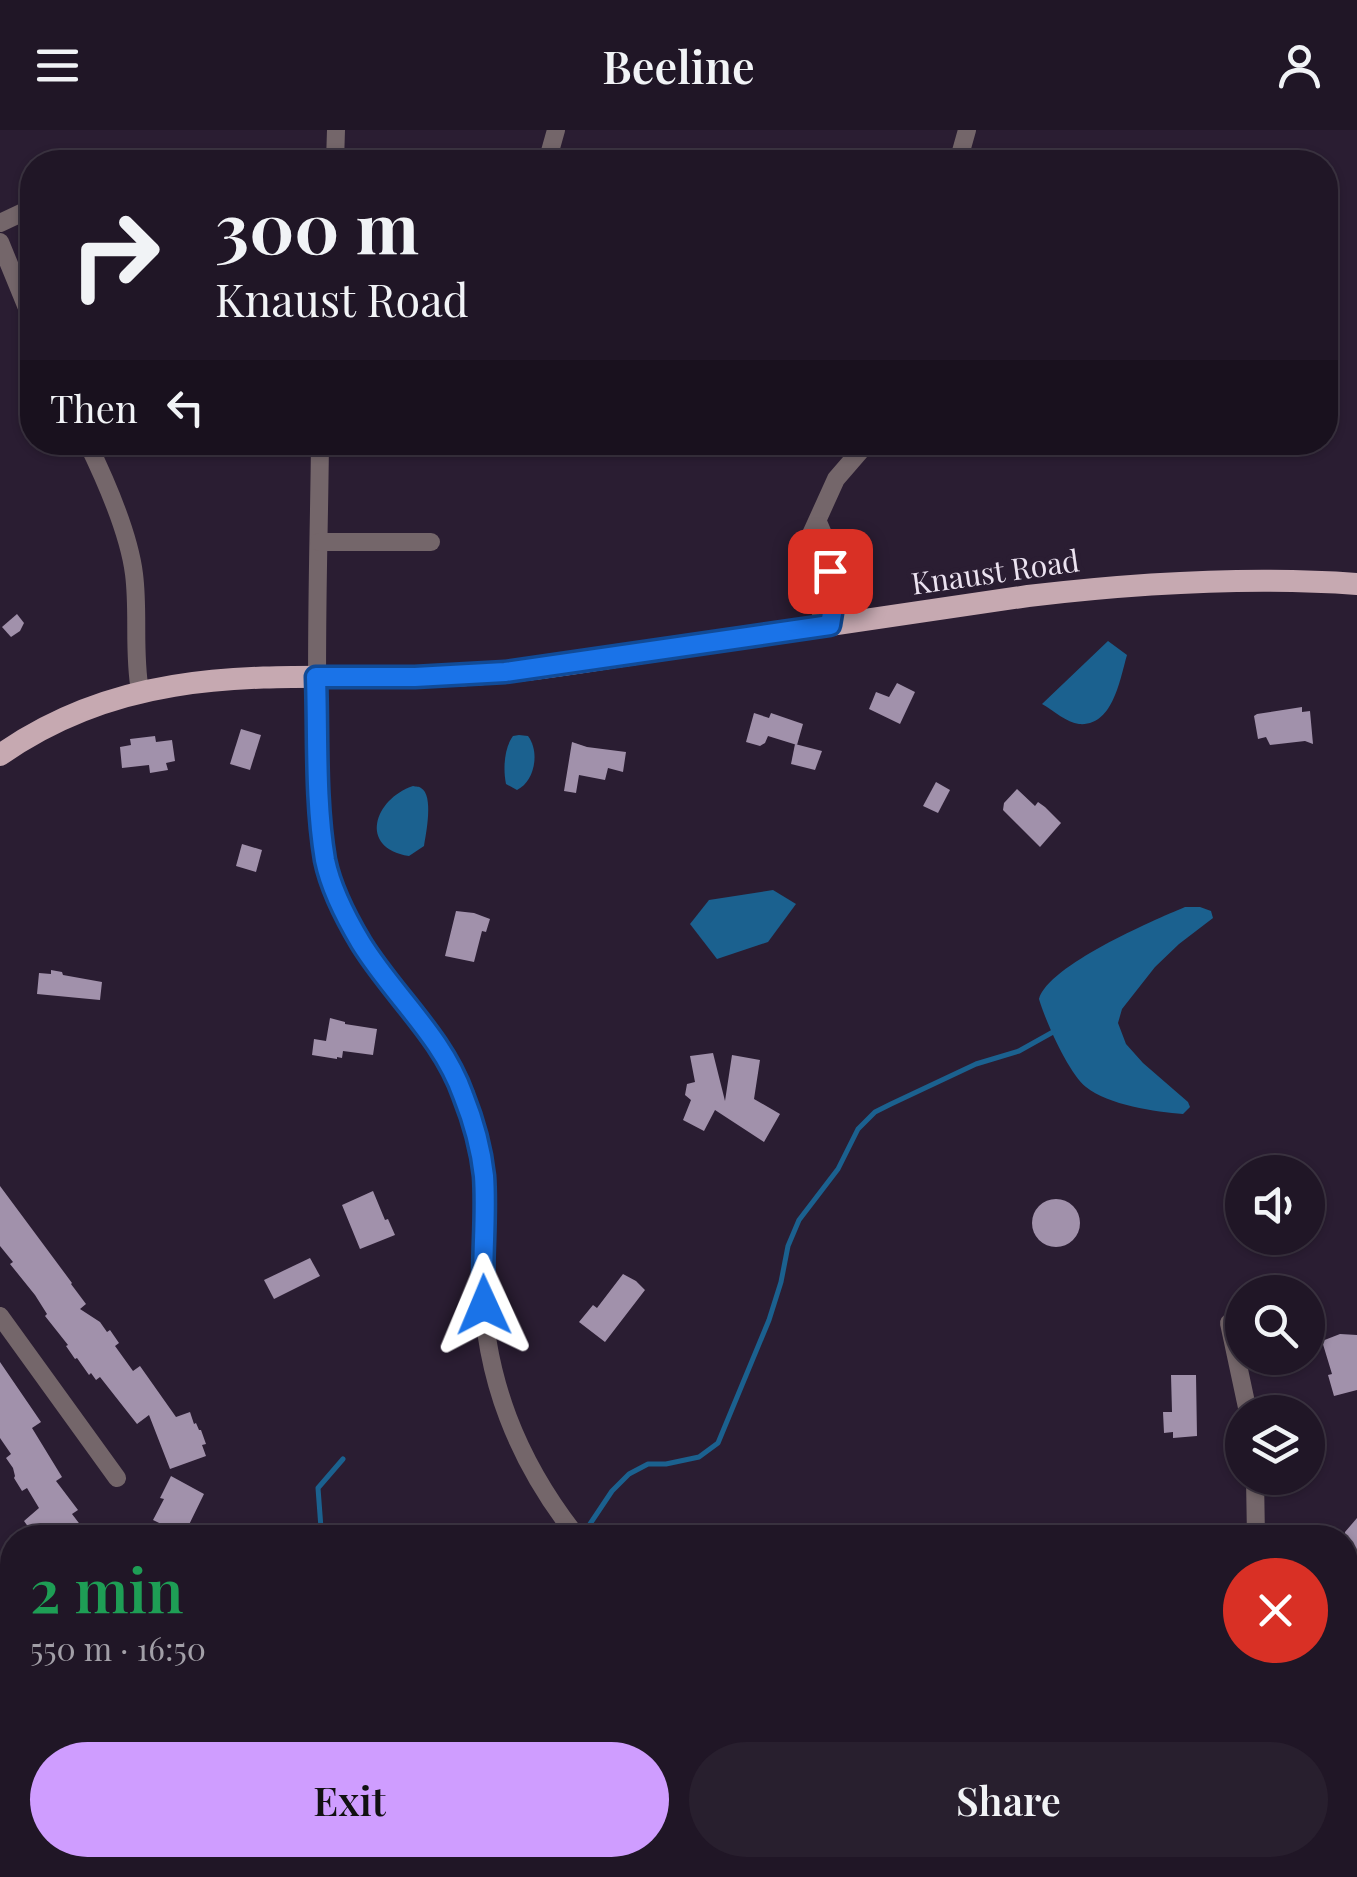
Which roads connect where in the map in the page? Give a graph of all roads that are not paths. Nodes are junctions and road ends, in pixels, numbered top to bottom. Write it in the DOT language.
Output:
graph roads {
  1 [pos="0,242"];
  2 [pos="20,291"];
  3 [pos="94,455"];
  4 [pos="320,455"];
  5 [pos="857,455"];
  6 [pos="319,542"];
  7 [pos="431,542"];
  8 [pos="1357,584"];
  9 [pos="830,625"];
  10 [pos="316,677"];
  11 [pos="140,691"];
  12 [pos="0,755"];
  13 [pos="0,1316"];
  14 [pos="117,1478"];
  15 [pos="1255,1495"];
  16 [pos="568,1525"];
  17 [pos="1256,1525"];
  1 -- 2 [label="street"];
  3 -- 11 [label="street"];
  4 -- 6 [label="street"];
  5 -- 9 [label="street"];
  6 -- 7 [label="street"];
  6 -- 10 [label="street"];
  8 -- 9 [label="main road, Knaust Road"];
  9 -- 10 [label="main road, Knaust Road"];
  10 -- 11 [label="main road, Knaust Road"];
  10 -- 16 [label="street"];
  11 -- 12 [label="main road, Knaust Road"];
  13 -- 14 [label="street"];
  15 -- 17 [label="street"];
}
